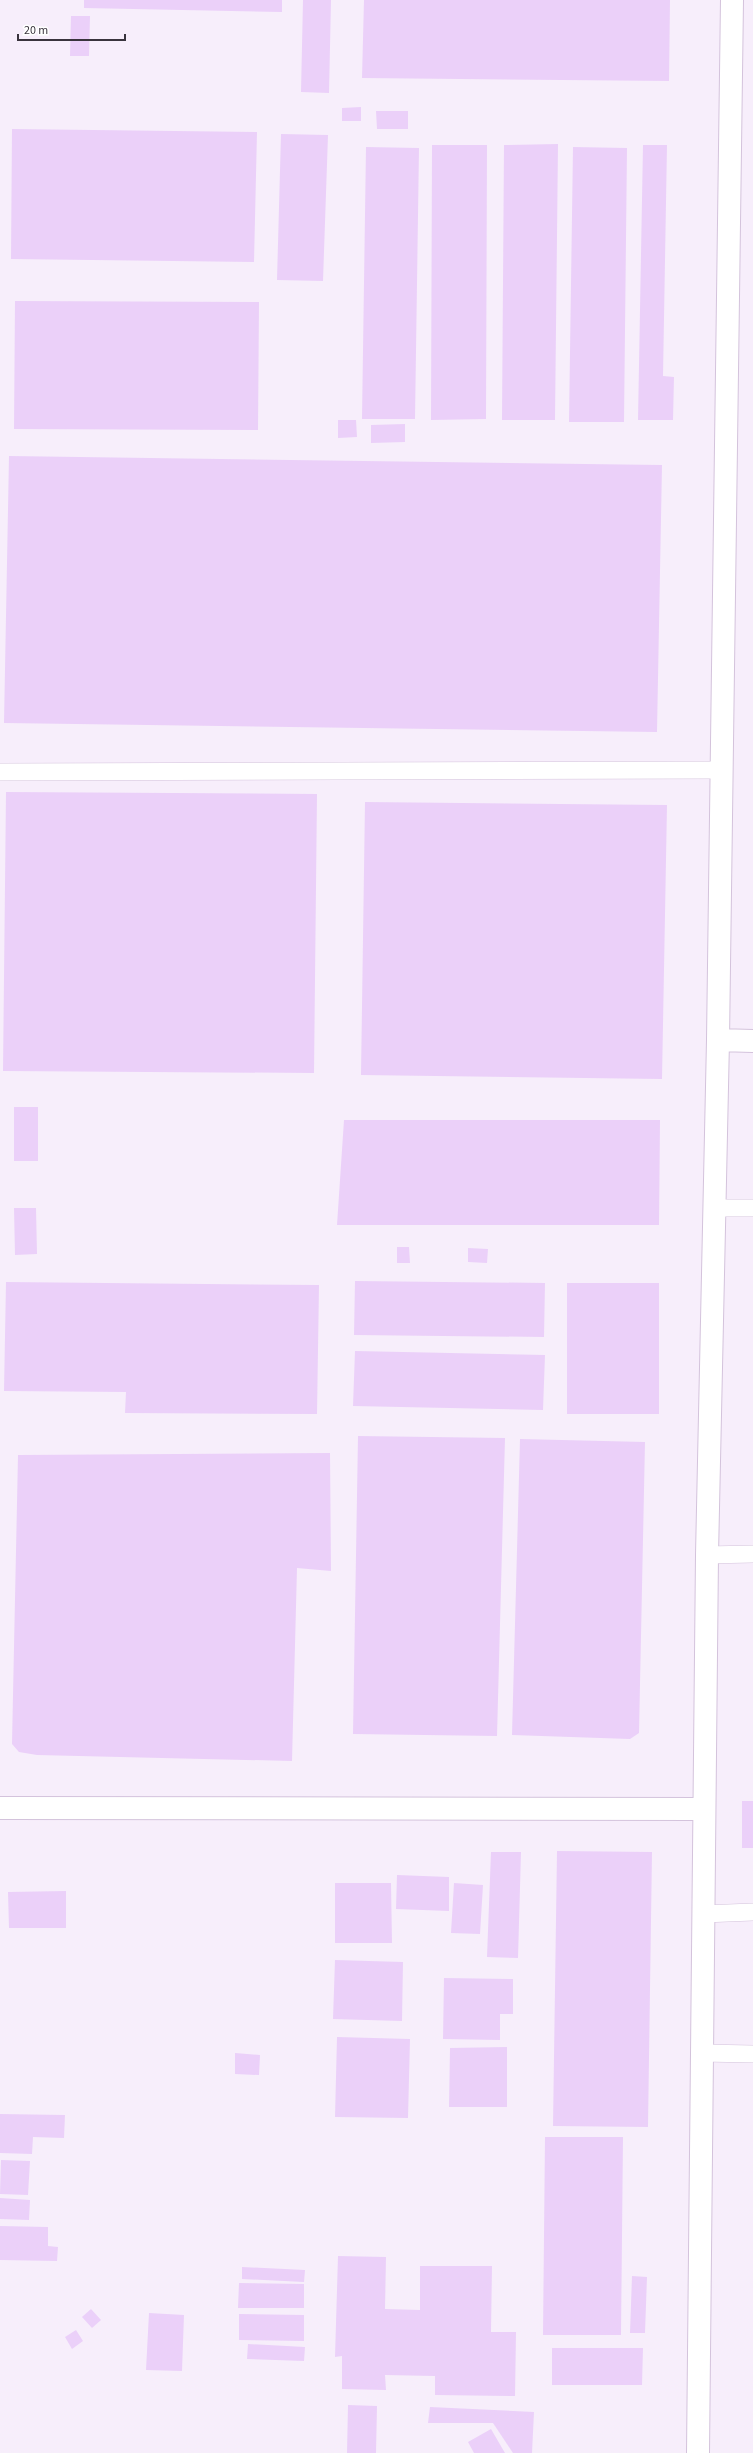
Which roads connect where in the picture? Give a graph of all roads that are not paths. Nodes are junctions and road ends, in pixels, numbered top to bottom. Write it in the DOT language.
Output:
graph roads {
  1 [pos="732,0"];
  2 [pos="722,770"];
  3 [pos="0,772"];
  4 [pos="718,1040"];
  5 [pos="753,1041"];
  6 [pos="714,1208"];
  7 [pos="753,1208"];
  8 [pos="753,1554"];
  9 [pos="707,1555"];
  10 [pos="0,1808"];
  11 [pos="704,1809"];
  12 [pos="753,1912"];
  13 [pos="702,1914"];
  14 [pos="702,2053"];
  15 [pos="753,2054"];
  16 [pos="698,2453"];
  1 -- 2 [label="street"];
  2 -- 3 [label="lane"];
  2 -- 4 [label="street"];
  4 -- 5 [label="street"];
  4 -- 6 [label="street"];
  6 -- 7 [label="lane"];
  6 -- 9 [label="street"];
  8 -- 9 [label="lane"];
  9 -- 11 [label="street"];
  10 -- 11 [label="street"];
  11 -- 13 [label="street"];
  12 -- 13 [label="lane"];
  13 -- 14 [label="street"];
  14 -- 15 [label="lane"];
  14 -- 16 [label="street"];
}
